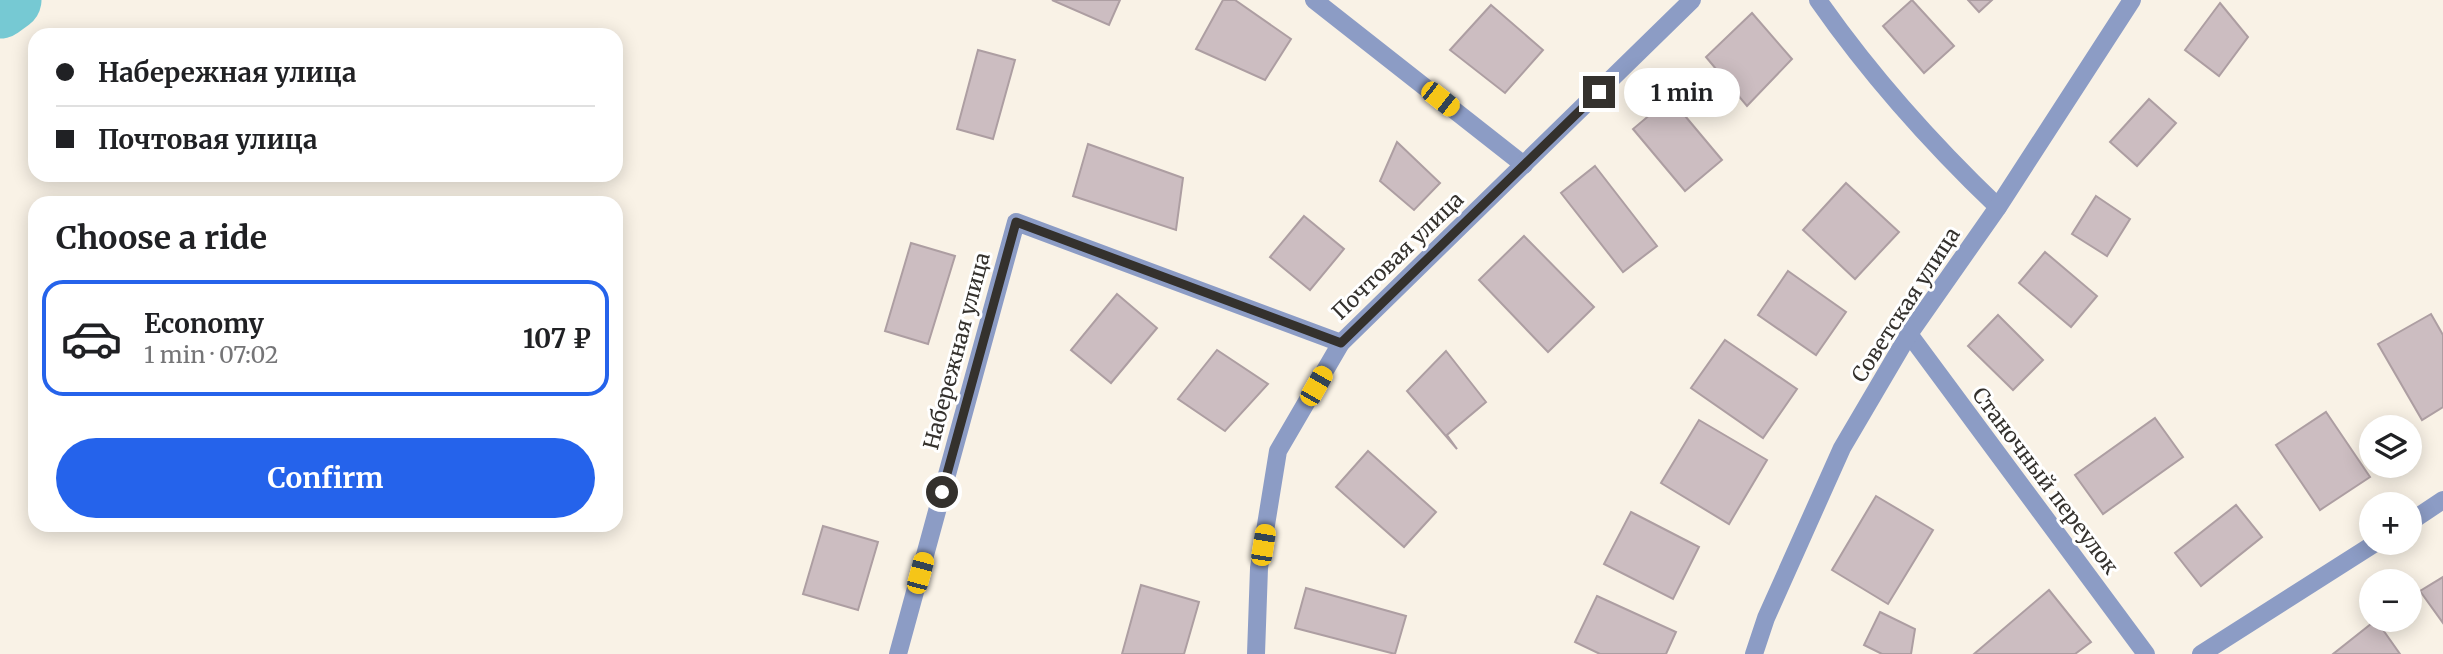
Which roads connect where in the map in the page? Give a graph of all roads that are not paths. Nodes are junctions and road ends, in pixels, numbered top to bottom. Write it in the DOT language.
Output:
graph roads {
  1 [pos="1314,0"];
  2 [pos="1692,0"];
  3 [pos="1818,0"];
  4 [pos="2132,0"];
  5 [pos="1524,165"];
  6 [pos="1998,207"];
  7 [pos="1909,334"];
  8 [pos="1341,343"];
  9 [pos="2443,500"];
  10 [pos="2422,514"];
  11 [pos="2359,553"];
  12 [pos="898,654"];
  13 [pos="1256,654"];
  14 [pos="1754,654"];
  15 [pos="2146,654"];
  16 [pos="2201,654"];
  1 -- 5 [label="street"];
  2 -- 5 [label="street, Почтовая улица"];
  3 -- 6 [label="street"];
  4 -- 6 [label="street, Советская улица"];
  5 -- 8 [label="street, Почтовая улица"];
  6 -- 7 [label="street, Советская улица"];
  7 -- 14 [label="street, Советская улица"];
  7 -- 15 [label="street, Станочный переулок"];
  8 -- 12 [label="street, Набережная улица"];
  8 -- 13 [label="street, Почтовая улица"];
  9 -- 10 [label="street"];
  11 -- 16 [label="street"];
}
